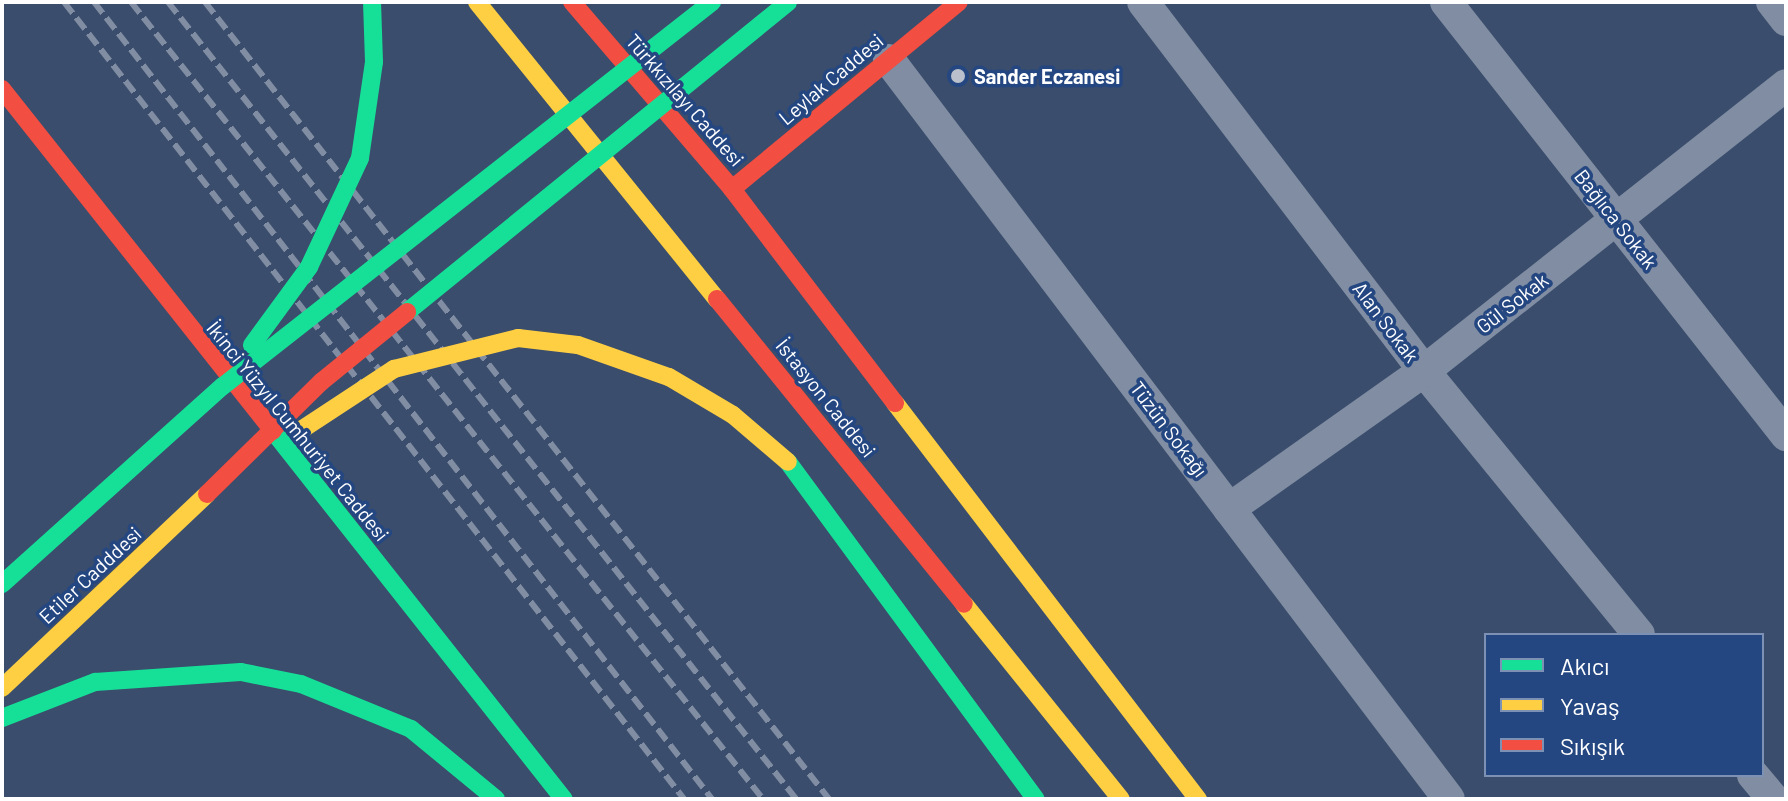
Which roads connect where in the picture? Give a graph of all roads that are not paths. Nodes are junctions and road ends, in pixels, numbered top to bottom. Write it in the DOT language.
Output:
graph roads {
  1 [pos="372,2"];
  2 [pos="477,2"];
  3 [pos="572,2"];
  4 [pos="712,2"];
  5 [pos="788,2"];
  6 [pos="959,2"];
  7 [pos="1143,2"];
  8 [pos="1446,2"];
  9 [pos="1772,2"];
  10 [pos="1786,20"];
  11 [pos="889,60"];
  12 [pos="1786,85"];
  13 [pos="2,89"];
  14 [pos="732,189"];
  15 [pos="63,199"];
  16 [pos="1617,221"];
  17 [pos="173,310"];
  18 [pos="1424,371"];
  19 [pos="223,386"];
  20 [pos="1786,435"];
  21 [pos="207,494"];
  22 [pos="84,509"];
  23 [pos="1229,509"];
  24 [pos="29,535"];
  25 [pos="2,584"];
  26 [pos="1637,633"];
  27 [pos="2,688"];
  28 [pos="2,718"];
  29 [pos="1755,777"];
  30 [pos="496,799"];
  31 [pos="564,799"];
  32 [pos="1036,799"];
  33 [pos="1121,799"];
  34 [pos="1198,799"];
  35 [pos="1449,799"];
  36 [pos="1773,799"];
  1 -- 19 [label="main road, bridge"];
  2 -- 33 [label="main road, İstasyon Caddesi"];
  3 -- 14 [label="main road, Türkkızılayı Caddesi"];
  4 -- 19 [label="main road, bridge"];
  5 -- 21 [label="main road, bridge"];
  6 -- 11 [label="main road, Leylak Caddesi"];
  7 -- 18 [label="street, Alan Sokak"];
  8 -- 16 [label="street, Bağlıca Sokak"];
  9 -- 10 [label="street"];
  11 -- 14 [label="main road, Leylak Caddesi"];
  11 -- 23 [label="street, Tüzün Sokağı"];
  12 -- 16 [label="street, Gül Sokak"];
  13 -- 17 [label="main road, İkinci Yüzyıl Cumhuriyet Caddesi"];
  14 -- 34 [label="main road"];
  15 -- 17 [label="main road"];
  16 -- 18 [label="street, Gül Sokak"];
  16 -- 20 [label="street, Bağlıca Sokak"];
  17 -- 31 [label="main road, İkinci Yüzyıl Cumhuriyet Caddesi"];
  18 -- 23 [label="street, Gül Sokak"];
  18 -- 26 [label="street, Alan Sokak"];
  19 -- 22 [label="main road"];
  21 -- 27 [label="main road, Etiler Cadddesi"];
  21 -- 32 [label="main road, bridge"];
  22 -- 24 [label="main road"];
  22 -- 25 [label="main road"];
  23 -- 35 [label="street, Tüzün Sokağı"];
  28 -- 30 [label="main road"];
  29 -- 36 [label="street"];
}
